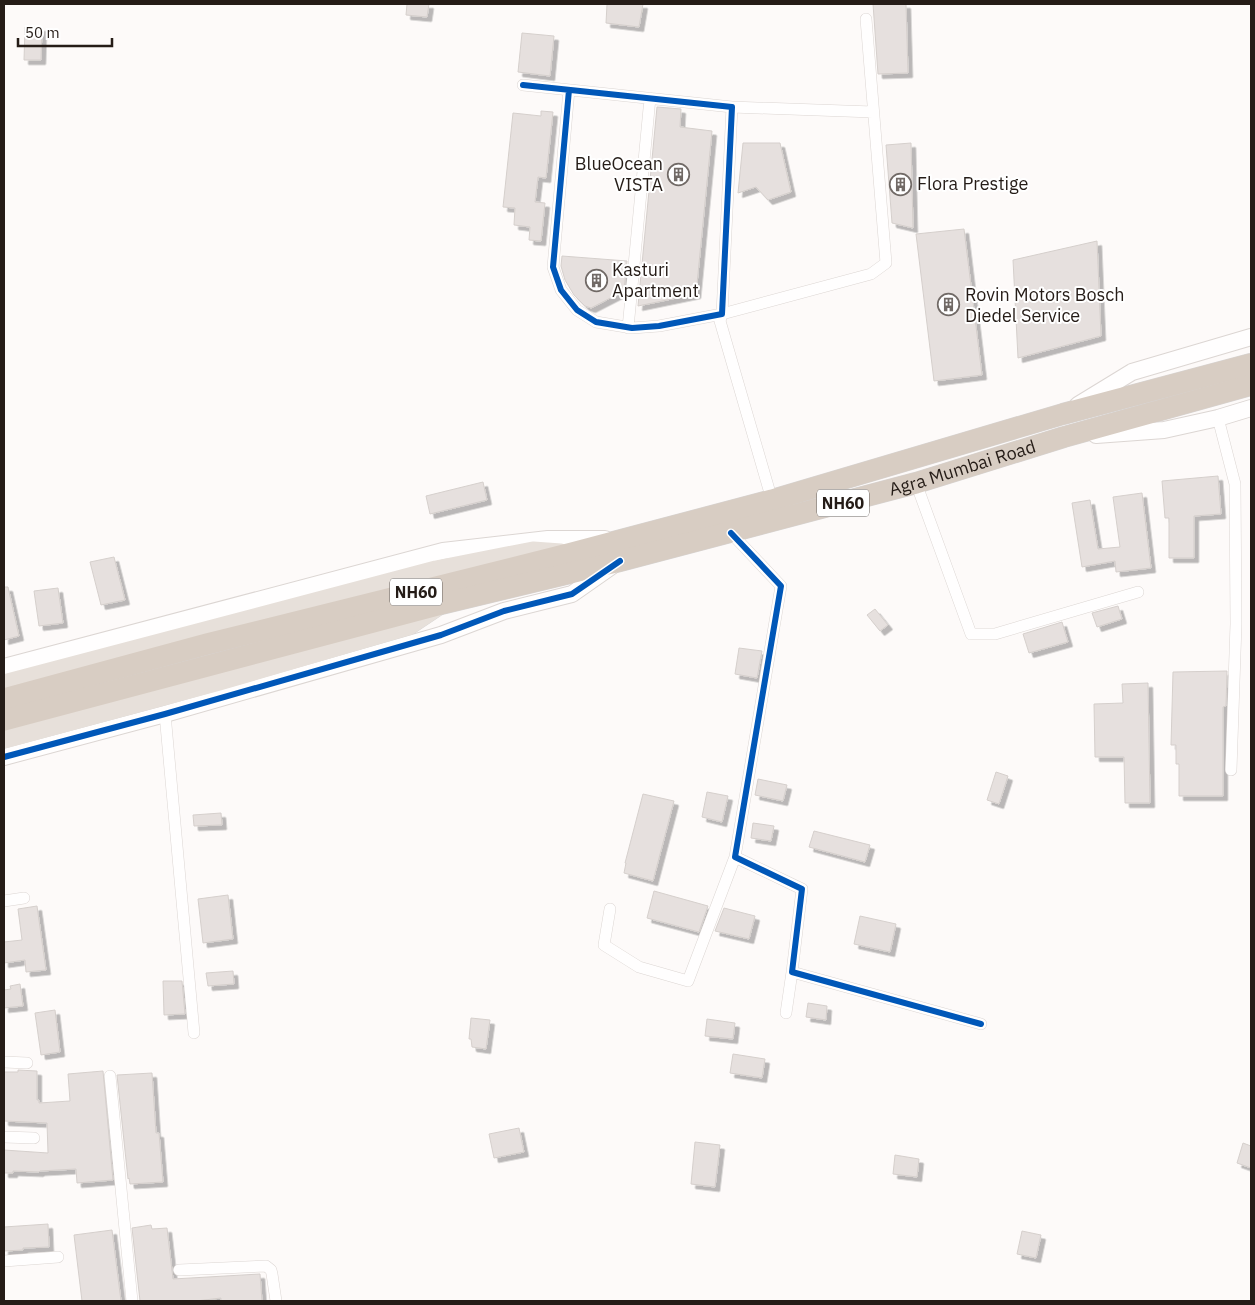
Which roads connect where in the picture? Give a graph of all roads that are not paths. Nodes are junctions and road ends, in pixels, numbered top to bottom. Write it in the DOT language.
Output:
graph roads {
  1 [pos="866,19"];
  2 [pos="522,85"];
  3 [pos="568,90"];
  4 [pos="650,98"];
  5 [pos="732,107"];
  6 [pos="874,112"];
  7 [pos="722,314"];
  8 [pos="628,328"];
  9 [pos="1251,337"];
  10 [pos="1251,364"];
  11 [pos="1251,385"];
  12 [pos="1251,408"];
  13 [pos="1063,414"];
  14 [pos="1218,418"];
  15 [pos="1064,437"];
  16 [pos="916,483"];
  17 [pos="772,500"];
  18 [pos="731,533"];
  19 [pos="625,539"];
  20 [pos="572,553"];
  21 [pos="620,561"];
  22 [pos="1138,592"];
  23 [pos="441,604"];
  24 [pos="4,667"];
  25 [pos="4,684"];
  26 [pos="4,699"];
  27 [pos="165,714"];
  28 [pos="4,720"];
  29 [pos="4,739"];
  30 [pos="4,756"];
  31 [pos="1231,770"];
  32 [pos="735,857"];
  33 [pos="24,898"];
  34 [pos="4,901"];
  35 [pos="610,909"];
  36 [pos="792,972"];
  37 [pos="786,1013"];
  38 [pos="981,1024"];
  39 [pos="194,1033"];
  40 [pos="4,1062"];
  41 [pos="27,1063"];
  42 [pos="110,1076"];
  43 [pos="4,1137"];
  44 [pos="34,1138"];
  45 [pos="58,1257"];
  46 [pos="4,1260"];
  47 [pos="179,1270"];
  48 [pos="132,1301"];
  49 [pos="276,1301"];
  1 -- 6 [label="street"];
  2 -- 3 [label="street"];
  3 -- 4 [label="street"];
  3 -- 8 [label="street"];
  4 -- 5 [label="street"];
  4 -- 8 [label="street"];
  5 -- 6 [label="street"];
  5 -- 7 [label="street"];
  6 -- 7 [label="street"];
  7 -- 8 [label="street"];
  7 -- 17 [label="street"];
  9 -- 13 [label="street"];
  10 -- 13 [label="highway, Agra Mumbai Road / NH60"];
  11 -- 15 [label="highway, Agra Mumbai Road / NH60"];
  12 -- 14 [label="street"];
  13 -- 17 [label="highway, Agra Mumbai Road / NH60"];
  14 -- 15 [label="street"];
  14 -- 31 [label="street"];
  15 -- 16 [label="highway, Agra Mumbai Road / NH60"];
  16 -- 18 [label="highway, Agra Mumbai Road / NH60"];
  16 -- 22 [label="street"];
  17 -- 19 [label="highway, Agra Mumbai Road / NH60"];
  18 -- 21 [label="highway, Agra Mumbai Road / NH60"];
  18 -- 32 [label="street"];
  19 -- 20 [label="highway, NH60"];
  19 -- 24 [label="street"];
  20 -- 25 [label="main road"];
  20 -- 26 [label="highway, NH60"];
  21 -- 23 [label="highway, Agra Mumbai Road / NH60"];
  21 -- 27 [label="street"];
  23 -- 28 [label="highway, NH60"];
  23 -- 29 [label="main road"];
  27 -- 30 [label="street"];
  27 -- 39 [label="street"];
  32 -- 35 [label="street"];
  32 -- 36 [label="street"];
  33 -- 34 [label="street"];
  36 -- 37 [label="street"];
  36 -- 38 [label="street"];
  40 -- 41 [label="street"];
  42 -- 48 [label="street"];
  43 -- 44 [label="street"];
  45 -- 46 [label="street"];
  47 -- 49 [label="street"];
}
